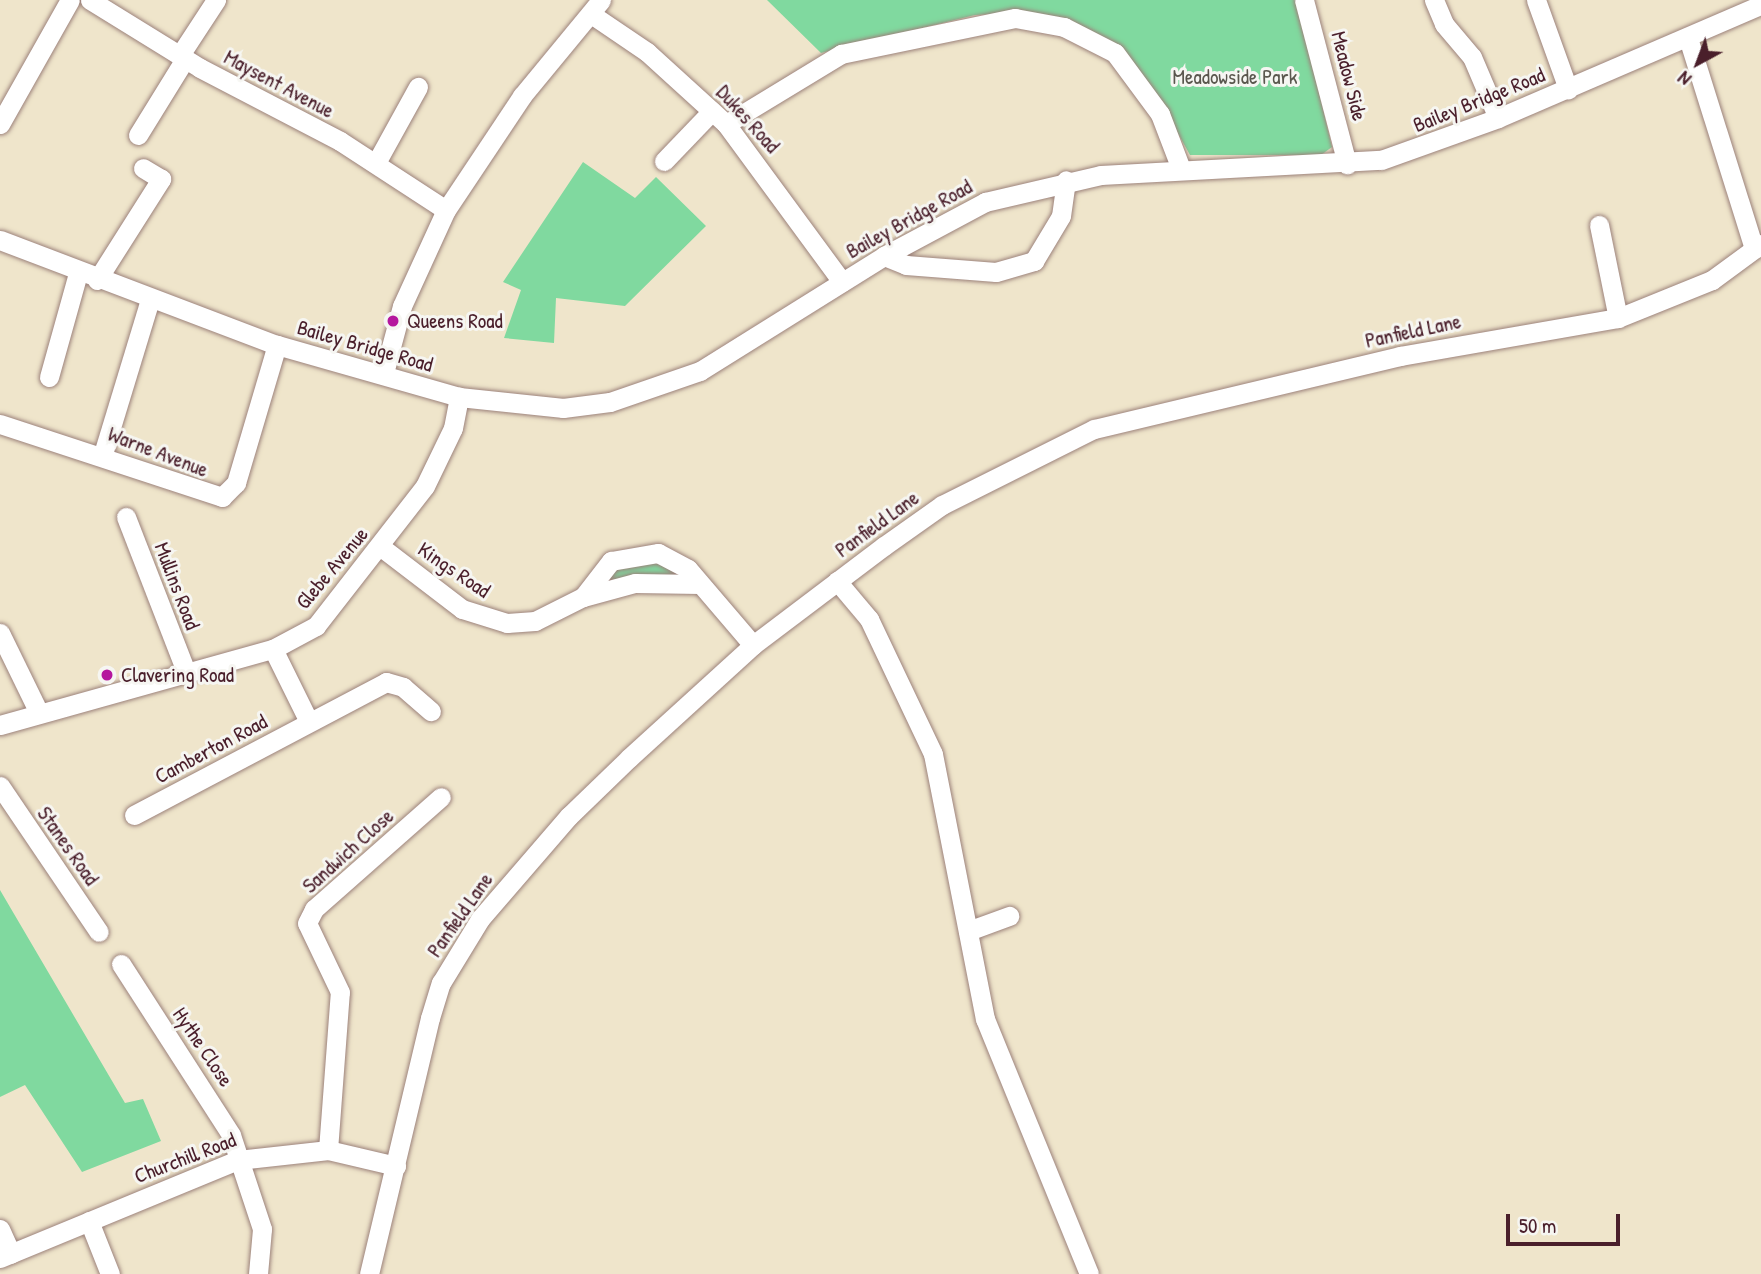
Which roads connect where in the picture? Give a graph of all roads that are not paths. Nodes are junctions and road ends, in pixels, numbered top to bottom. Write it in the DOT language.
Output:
graph roads {
  1 [pos="70,0"];
  2 [pos="90,0"];
  3 [pos="216,0"];
  4 [pos="1304,0"];
  5 [pos="1434,0"];
  6 [pos="1536,0"];
  7 [pos="1761,5"];
  8 [pos="596,7"];
  9 [pos="1688,38"];
  10 [pos="182,57"];
  11 [pos="418,87"];
  12 [pos="1568,89"];
  13 [pos="719,117"];
  14 [pos="1499,118"];
  15 [pos="0,124"];
  16 [pos="138,135"];
  17 [pos="664,161"];
  18 [pos="376,163"];
  19 [pos="1347,164"];
  20 [pos="142,168"];
  21 [pos="1181,169"];
  22 [pos="1066,180"];
  23 [pos="446,210"];
  24 [pos="1599,225"];
  25 [pos="0,240"];
  26 [pos="1757,247"];
  27 [pos="884,256"];
  28 [pos="88,277"];
  29 [pos="842,282"];
  30 [pos="150,299"];
  31 [pos="1618,318"];
  32 [pos="277,345"];
  33 [pos="384,373"];
  34 [pos="49,377"];
  35 [pos="459,397"];
  36 [pos="0,424"];
  37 [pos="103,454"];
  38 [pos="126,517"];
  39 [pos="381,547"];
  40 [pos="837,581"];
  41 [pos="700,584"];
  42 [pos="583,597"];
  43 [pos="0,633"];
  44 [pos="753,645"];
  45 [pos="273,649"];
  46 [pos="186,672"];
  47 [pos="431,711"];
  48 [pos="39,713"];
  49 [pos="309,722"];
  50 [pos="0,725"];
  51 [pos="0,786"];
  52 [pos="441,797"];
  53 [pos="134,815"];
  54 [pos="1009,916"];
  55 [pos="968,931"];
  56 [pos="99,932"];
  57 [pos="121,964"];
  58 [pos="328,1150"];
  59 [pos="238,1160"];
  60 [pos="396,1166"];
  61 [pos="89,1221"];
  62 [pos="0,1229"];
  63 [pos="5,1256"];
  64 [pos="110,1274"];
  65 [pos="258,1274"];
  66 [pos="369,1274"];
  67 [pos="1089,1274"];
  1 -- 15 [label="street"];
  2 -- 10 [label="street, Maysent Avenue"];
  3 -- 10 [label="street"];
  4 -- 19 [label="street, Meadow Side"];
  5 -- 14 [label="street"];
  6 -- 12 [label="street"];
  7 -- 9 [label="street, Bailey Bridge Road"];
  8 -- 13 [label="street, Dukes Road"];
  8 -- 23 [label="street"];
  9 -- 12 [label="street, Bailey Bridge Road"];
  9 -- 26 [label="street"];
  10 -- 16 [label="street"];
  10 -- 18 [label="street, Maysent Avenue"];
  11 -- 18 [label="street"];
  12 -- 14 [label="street, Bailey Bridge Road"];
  13 -- 17 [label="street"];
  13 -- 21 [label="street"];
  13 -- 29 [label="street, Dukes Road"];
  14 -- 19 [label="street, Bailey Bridge Road"];
  18 -- 23 [label="street, Maysent Avenue"];
  19 -- 21 [label="street, Bailey Bridge Road"];
  20 -- 28 [label="street"];
  21 -- 22 [label="street, Bailey Bridge Road"];
  22 -- 27 [label="street, Bailey Bridge Road"];
  22 -- 27 [label="street"];
  23 -- 33 [label="street"];
  24 -- 31 [label="street"];
  25 -- 28 [label="street, Bailey Bridge Road"];
  26 -- 31 [label="street, Panfield Lane"];
  27 -- 29 [label="street, Bailey Bridge Road"];
  28 -- 30 [label="street, Bailey Bridge Road"];
  28 -- 34 [label="street"];
  29 -- 35 [label="street, Bailey Bridge Road"];
  30 -- 32 [label="street, Bailey Bridge Road"];
  30 -- 37 [label="street"];
  31 -- 40 [label="street, Panfield Lane"];
  32 -- 33 [label="street, Bailey Bridge Road"];
  32 -- 37 [label="street, Warne Avenue"];
  33 -- 35 [label="street, Bailey Bridge Road"];
  35 -- 39 [label="street, Glebe Avenue"];
  36 -- 37 [label="street, Warne Avenue"];
  38 -- 46 [label="street, Mullins Road"];
  39 -- 42 [label="street, Kings Road"];
  39 -- 45 [label="street, Glebe Avenue"];
  40 -- 44 [label="street, Panfield Lane"];
  40 -- 55 [label="street"];
  41 -- 42 [label="street, Kings Road"];
  41 -- 42 [label="street, Kings Road"];
  41 -- 44 [label="street, Kings Road"];
  43 -- 48 [label="street"];
  44 -- 60 [label="street, Panfield Lane"];
  45 -- 46 [label="street, Glebe Avenue"];
  45 -- 49 [label="street"];
  46 -- 48 [label="street, Glebe Avenue"];
  47 -- 49 [label="street, Camberton Road"];
  48 -- 50 [label="street, Glebe Avenue"];
  49 -- 53 [label="street, Camberton Road"];
  51 -- 56 [label="street, Stanes Road"];
  52 -- 58 [label="street, Sandwich Close"];
  54 -- 55 [label="street"];
  55 -- 67 [label="street"];
  57 -- 59 [label="street, Hythe Close"];
  58 -- 59 [label="street, Churchill Road"];
  58 -- 60 [label="street, Churchill Road"];
  59 -- 61 [label="street, Churchill Road"];
  59 -- 65 [label="street, Hythe Close"];
  60 -- 66 [label="street, Panfield Lane"];
  61 -- 63 [label="street, Churchill Road"];
  61 -- 64 [label="street"];
  62 -- 63 [label="street"];
}
